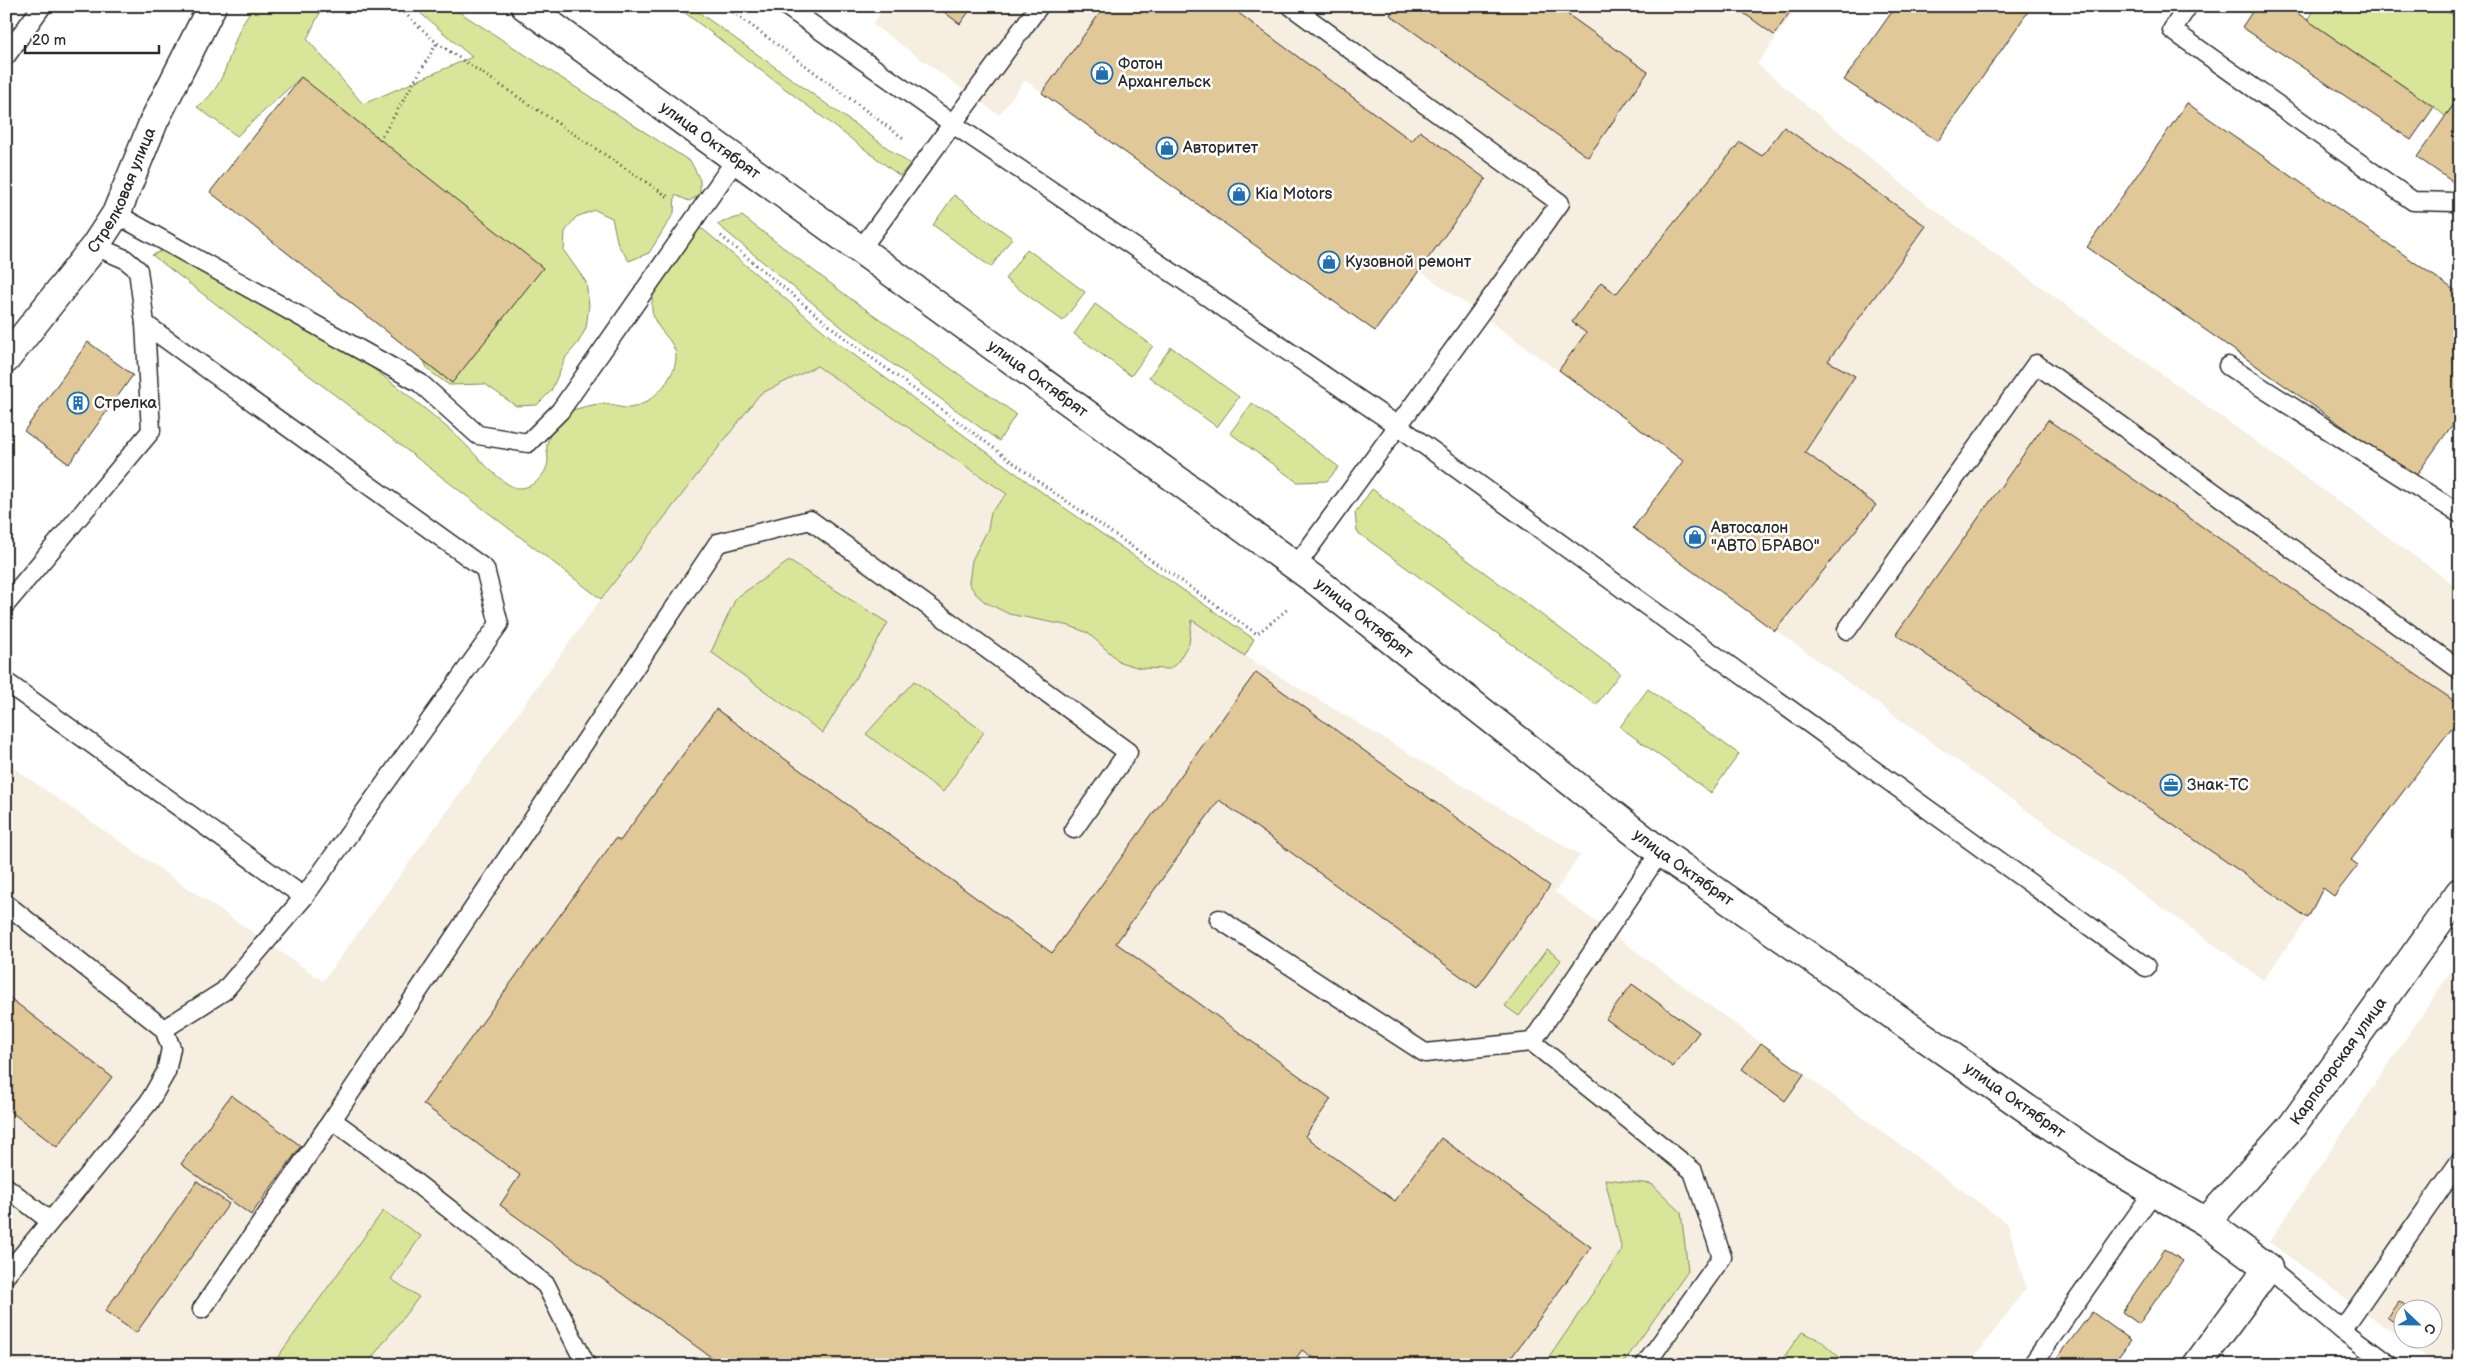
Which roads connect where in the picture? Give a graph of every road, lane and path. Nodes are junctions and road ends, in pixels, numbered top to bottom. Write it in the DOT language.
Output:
graph roads {
  1 [pos="42,6"];
  2 [pos="396,6"];
  3 [pos="525,6"];
  4 [pos="725,6"];
  5 [pos="786,6"];
  6 [pos="1039,6"];
  7 [pos="1291,6"];
  8 [pos="2188,6"];
  9 [pos="205,9"];
  10 [pos="437,43"];
  11 [pos="6,56"];
  12 [pos="953,124"];
  13 [pos="380,140"];
  14 [pos="928,157"];
  15 [pos="737,158"];
  16 [pos="2460,205"];
  17 [pos="116,214"];
  18 [pos="696,216"];
  19 [pos="95,246"];
  20 [pos="860,250"];
  21 [pos="145,324"];
  22 [pos="6,359"];
  23 [pos="2228,366"];
  24 [pos="1398,426"];
  25 [pos="2460,514"];
  26 [pos="1296,566"];
  27 [pos="1319,583"];
  28 [pos="6,604"];
  29 [pos="1847,630"];
  30 [pos="2460,670"];
  31 [pos="6,682"];
  32 [pos="1074,829"];
  33 [pos="1660,852"];
  34 [pos="2460,892"];
  35 [pos="304,897"];
  36 [pos="6,904"];
  37 [pos="1219,920"];
  38 [pos="2146,967"];
  39 [pos="164,1029"];
  40 [pos="1532,1042"];
  41 [pos="332,1120"];
  42 [pos="2460,1161"];
  43 [pos="6,1187"];
  44 [pos="2154,1191"];
  45 [pos="50,1221"];
  46 [pos="2206,1222"];
  47 [pos="2268,1268"];
  48 [pos="6,1275"];
  49 [pos="202,1309"];
  50 [pos="2342,1330"];
  51 [pos="586,1365"];
  52 [pos="1645,1365"];
  53 [pos="2032,1365"];
  54 [pos="2198,1365"];
  55 [pos="2389,1365"];
  1 -- 11 [label="lane"];
  2 -- 10 [label="path"];
  3 -- 15 [label="street, улица Октябрят"];
  4 -- 14 [label="path"];
  5 -- 12 [label="lane"];
  6 -- 12 [label="lane"];
  7 -- 24 [label="lane"];
  8 -- 16 [label="lane"];
  9 -- 17 [label="street, Стрелковая улица"];
  10 -- 13 [label="path"];
  10 -- 18 [label="path"];
  12 -- 14 [label="lane"];
  12 -- 24 [label="lane"];
  14 -- 20 [label="lane"];
  15 -- 18 [label="lane"];
  15 -- 20 [label="street, улица Октябрят"];
  17 -- 18 [label="lane"];
  17 -- 19 [label="street, Стрелковая улица"];
  18 -- 27 [label="path"];
  19 -- 21 [label="lane"];
  19 -- 22 [label="street, Стрелковая улица"];
  20 -- 26 [label="street, улица Октябрят"];
  21 -- 28 [label="lane"];
  21 -- 35 [label="lane"];
  23 -- 25 [label="lane"];
  24 -- 26 [label="lane"];
  24 -- 38 [label="lane"];
  26 -- 27 [label="street, улица Октябрят"];
  27 -- 33 [label="street, улица Октябрят"];
  29 -- 30 [label="lane"];
  31 -- 35 [label="lane"];
  32 -- 41 [label="lane"];
  33 -- 40 [label="lane"];
  33 -- 44 [label="street, улица Октябрят"];
  34 -- 46 [label="street, Карпогорская улица"];
  35 -- 39 [label="lane"];
  36 -- 39 [label="lane"];
  37 -- 40 [label="lane"];
  39 -- 45 [label="lane"];
  40 -- 52 [label="lane"];
  41 -- 49 [label="lane"];
  41 -- 51 [label="lane"];
  42 -- 50 [label="lane"];
  43 -- 45 [label="lane"];
  44 -- 46 [label="street, улица Октябрят"];
  44 -- 53 [label="lane"];
  45 -- 48 [label="lane"];
  46 -- 47 [label="street, улица Октябрят"];
  47 -- 50 [label="lane"];
  47 -- 54 [label="street"];
  50 -- 55 [label="lane"];
}
